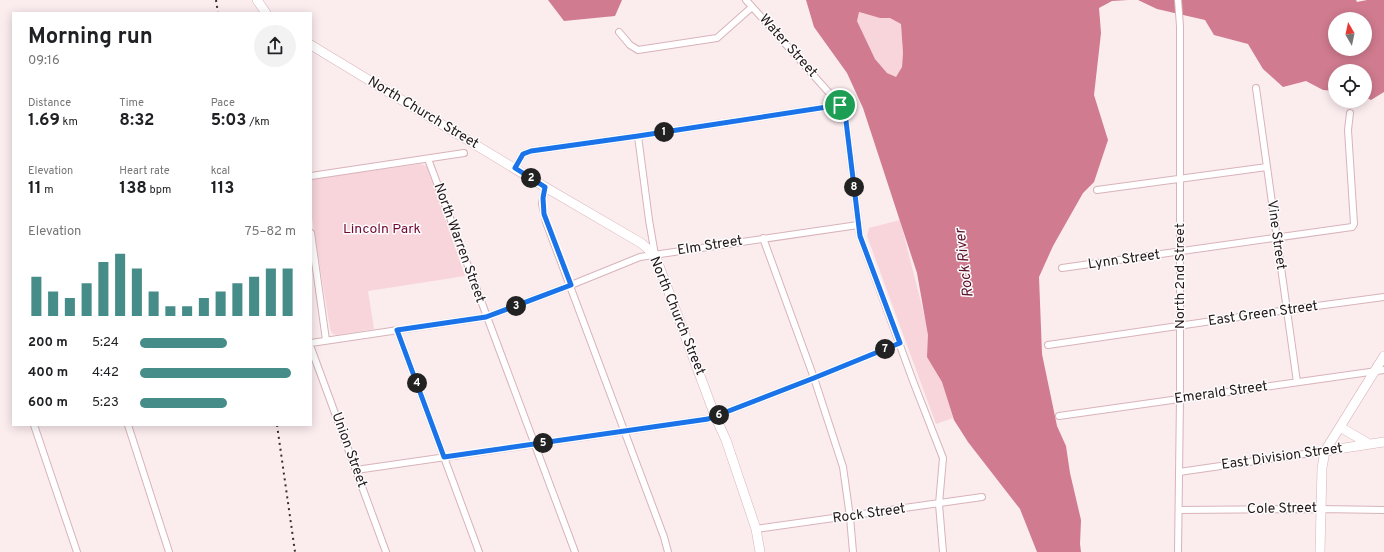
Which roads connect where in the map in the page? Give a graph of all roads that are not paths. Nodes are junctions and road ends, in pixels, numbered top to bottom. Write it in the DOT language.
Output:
graph roads {
  1 [pos="257,0"];
  2 [pos="746,0"];
  3 [pos="1178,0"];
  4 [pos="752,7"];
  5 [pos="265,12"];
  6 [pos="619,32"];
  7 [pos="312,46"];
  8 [pos="1256,88"];
  9 [pos="840,105"];
  10 [pos="1350,113"];
  11 [pos="638,136"];
  12 [pos="464,153"];
  13 [pos="428,159"];
  14 [pos="1267,167"];
  15 [pos="515,168"];
  16 [pos="312,176"];
  17 [pos="1180,178"];
  18 [pos="545,187"];
  19 [pos="1097,190"];
  20 [pos="858,225"];
  21 [pos="763,238"];
  22 [pos="1277,238"];
  23 [pos="312,239"];
  24 [pos="1180,251"];
  25 [pos="655,255"];
  26 [pos="1062,268"];
  27 [pos="571,285"];
  28 [pos="1384,297"];
  29 [pos="1287,310"];
  30 [pos="486,317"];
  31 [pos="1180,325"];
  32 [pos="397,330"];
  33 [pos="326,340"];
  34 [pos="312,343"];
  35 [pos="900,343"];
  36 [pos="1048,344"];
  37 [pos="312,351"];
  38 [pos="1384,356"];
  39 [pos="1379,370"];
  40 [pos="814,378"];
  41 [pos="1297,382"];
  42 [pos="1180,398"];
  43 [pos="715,416"];
  44 [pos="1058,416"];
  45 [pos="34,426"];
  46 [pos="128,426"];
  47 [pos="1340,427"];
  48 [pos="624,431"];
  49 [pos="1384,442"];
  50 [pos="534,444"];
  51 [pos="1370,444"];
  52 [pos="1325,451"];
  53 [pos="444,457"];
  54 [pos="356,470"];
  55 [pos="1179,472"];
  56 [pos="982,497"];
  57 [pos="939,504"];
  58 [pos="1320,509"];
  59 [pos="1179,510"];
  60 [pos="1384,510"];
  61 [pos="850,517"];
  62 [pos="756,529"];
  63 [pos="78,552"];
  64 [pos="170,552"];
  65 [pos="386,552"];
  66 [pos="479,552"];
  67 [pos="575,552"];
  68 [pos="668,552"];
  69 [pos="760,552"];
  70 [pos="853,552"];
  71 [pos="943,552"];
  72 [pos="1178,552"];
  73 [pos="1320,552"];
  1 -- 5 [label="main road"];
  2 -- 4 [label="street, Water Street"];
  3 -- 17 [label="street, North 2nd Street"];
  4 -- 6 [label="street"];
  4 -- 9 [label="street, Water Street"];
  7 -- 15 [label="main road, North Church Street"];
  8 -- 14 [label="street, Vine Street"];
  9 -- 11 [label="street"];
  9 -- 20 [label="street, Water Street"];
  10 -- 22 [label="street, Lynn Street"];
  11 -- 15 [label="street"];
  11 -- 25 [label="street"];
  12 -- 13 [label="street"];
  13 -- 16 [label="street"];
  13 -- 30 [label="street, North Warren Street"];
  14 -- 17 [label="street"];
  14 -- 22 [label="street, Vine Street"];
  15 -- 18 [label="main road, North Church Street"];
  17 -- 19 [label="street"];
  17 -- 24 [label="street, North 2nd Street"];
  18 -- 25 [label="main road, North Church Street"];
  18 -- 27 [label="street"];
  20 -- 21 [label="street, Elm Street"];
  20 -- 35 [label="street, Water Street"];
  21 -- 25 [label="street, Elm Street"];
  21 -- 40 [label="street"];
  22 -- 24 [label="street, Lynn Street"];
  22 -- 29 [label="street, Vine Street"];
  23 -- 33 [label="street"];
  24 -- 26 [label="street, Lynn Street"];
  24 -- 31 [label="street, North 2nd Street"];
  25 -- 27 [label="street, Elm Street"];
  25 -- 43 [label="main road, North Church Street"];
  27 -- 30 [label="street, Elm Street"];
  27 -- 48 [label="street"];
  28 -- 29 [label="street, East Green Street"];
  29 -- 31 [label="street, East Green Street"];
  29 -- 41 [label="street, Vine Street"];
  30 -- 32 [label="street, Elm Street"];
  30 -- 50 [label="street, North Warren Street"];
  31 -- 36 [label="street, East Green Street"];
  31 -- 42 [label="street, North 2nd Street"];
  32 -- 33 [label="street, Elm Street"];
  32 -- 53 [label="street"];
  33 -- 34 [label="street, Elm Street"];
  35 -- 40 [label="street"];
  35 -- 57 [label="street, Water Street"];
  37 -- 54 [label="street, Union Street"];
  38 -- 39 [label="main road"];
  39 -- 41 [label="street, Emerald Street"];
  39 -- 47 [label="main road"];
  40 -- 43 [label="street"];
  40 -- 61 [label="street"];
  41 -- 42 [label="street, Emerald Street"];
  42 -- 44 [label="street, Emerald Street"];
  42 -- 55 [label="street, North 2nd Street"];
  43 -- 48 [label="street"];
  43 -- 62 [label="main road, North Church Street"];
  45 -- 63 [label="street"];
  46 -- 64 [label="street"];
  47 -- 51 [label="main road"];
  47 -- 52 [label="main road"];
  48 -- 50 [label="street"];
  48 -- 68 [label="street"];
  49 -- 51 [label="main road, East Division Street"];
  50 -- 53 [label="street"];
  50 -- 67 [label="street, North Warren Street"];
  51 -- 52 [label="main road, East Division Street"];
  52 -- 55 [label="street, East Division Street"];
  52 -- 58 [label="main road"];
  53 -- 54 [label="street"];
  53 -- 66 [label="street"];
  54 -- 65 [label="street, Union Street"];
  55 -- 59 [label="street, North 2nd Street"];
  56 -- 57 [label="street, Rock Street"];
  57 -- 61 [label="street, Rock Street"];
  57 -- 71 [label="street, Water Street"];
  58 -- 59 [label="street, Cole Street"];
  58 -- 60 [label="street, Cole Street"];
  58 -- 73 [label="main road"];
  59 -- 72 [label="street, North 2nd Street"];
  61 -- 62 [label="street, Rock Street"];
  61 -- 70 [label="street"];
  62 -- 69 [label="main road, North Church Street"];
}
